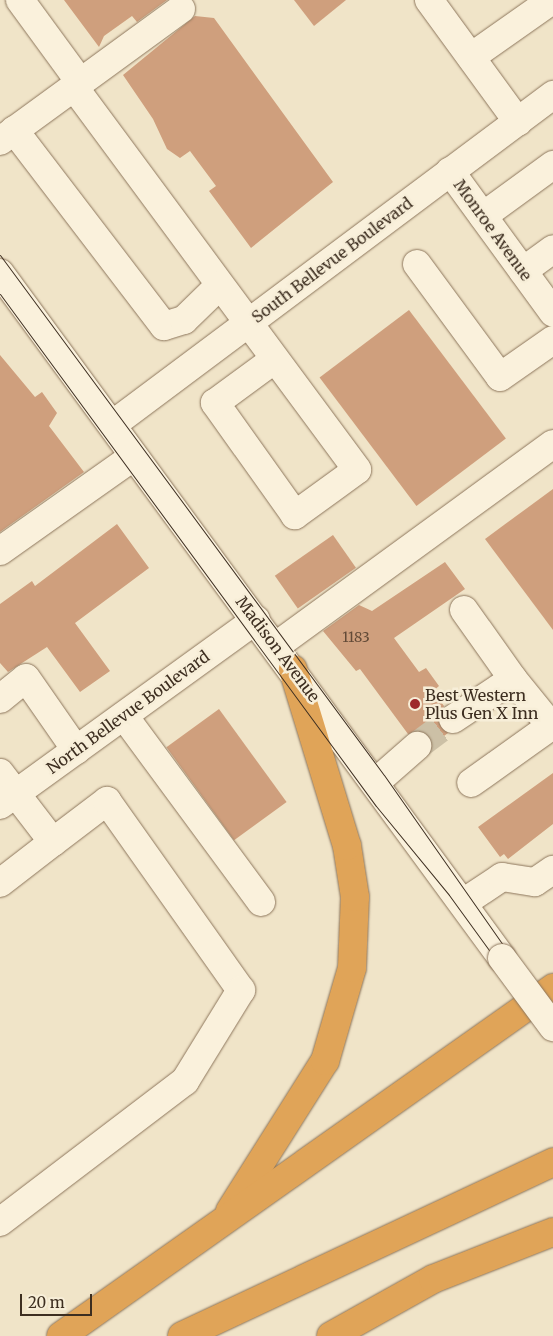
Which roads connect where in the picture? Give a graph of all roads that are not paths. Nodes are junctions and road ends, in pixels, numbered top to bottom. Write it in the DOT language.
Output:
graph roads {
  1 [pos="20,0"];
  2 [pos="429,0"];
  3 [pos="552,0"];
  4 [pos="181,9"];
  5 [pos="471,57"];
  6 [pos="77,85"];
  7 [pos="553,95"];
  8 [pos="518,122"];
  9 [pos="7,136"];
  10 [pos="553,165"];
  11 [pos="450,171"];
  12 [pos="483,216"];
  13 [pos="553,249"];
  14 [pos="417,264"];
  15 [pos="523,271"];
  16 [pos="2,280"];
  17 [pos="220,285"];
  18 [pos="553,312"];
  19 [pos="248,323"];
  20 [pos="553,340"];
  21 [pos="275,359"];
  22 [pos="112,425"];
  23 [pos="553,444"];
  24 [pos="134,456"];
  25 [pos="0,551"];
  26 [pos="464,610"];
  27 [pos="256,620"];
  28 [pos="276,646"];
  29 [pos="293,669"];
  30 [pos="513,679"];
  31 [pos="0,698"];
  32 [pos="124,716"];
  33 [pos="453,719"];
  34 [pos="417,746"];
  35 [pos="76,750"];
  36 [pos="376,782"];
  37 [pos="471,783"];
  38 [pos="5,790"];
  39 [pos="53,842"];
  40 [pos="553,870"];
  41 [pos="0,883"];
  42 [pos="261,902"];
  43 [pos="463,904"];
  44 [pos="553,988"];
  45 [pos="553,1027"];
  46 [pos="553,1162"];
  47 [pos="224,1221"];
  48 [pos="0,1222"];
  49 [pos="553,1232"];
  50 [pos="61,1336"];
  51 [pos="182,1336"];
  52 [pos="331,1336"];
  1 -- 6 [label="street"];
  2 -- 5 [label="street"];
  3 -- 5 [label="street"];
  4 -- 6 [label="street"];
  5 -- 8 [label="street"];
  6 -- 9 [label="street"];
  6 -- 17 [label="street"];
  7 -- 8 [label="street, South Bellevue Boulevard"];
  8 -- 11 [label="street, South Bellevue Boulevard"];
  9 -- 17 [label="street"];
  10 -- 12 [label="street"];
  11 -- 12 [label="street, Monroe Avenue"];
  11 -- 19 [label="street, South Bellevue Boulevard"];
  12 -- 15 [label="street, Monroe Avenue"];
  13 -- 15 [label="street"];
  14 -- 20 [label="street"];
  15 -- 18 [label="street, Monroe Avenue"];
  16 -- 22 [label="street, Madison Avenue"];
  17 -- 19 [label="street"];
  19 -- 21 [label="street"];
  19 -- 22 [label="street, South Bellevue Boulevard"];
  21 -- 21 [label="street"];
  22 -- 24 [label="street, Madison Avenue"];
  23 -- 28 [label="street"];
  24 -- 25 [label="street"];
  24 -- 27 [label="street, Madison Avenue"];
  26 -- 30 [label="street"];
  27 -- 28 [label="street, Madison Avenue"];
  27 -- 32 [label="street, North Bellevue Boulevard"];
  28 -- 29 [label="street, Madison Avenue"];
  29 -- 36 [label="street, Madison Avenue"];
  29 -- 47 [label="highway"];
  30 -- 33 [label="street"];
  30 -- 37 [label="street"];
  31 -- 35 [label="street"];
  32 -- 35 [label="street, North Bellevue Boulevard"];
  32 -- 42 [label="street"];
  34 -- 36 [label="street"];
  35 -- 38 [label="street, North Bellevue Boulevard"];
  36 -- 43 [label="street, Madison Avenue"];
  38 -- 39 [label="street"];
  39 -- 41 [label="street"];
  39 -- 48 [label="street"];
  40 -- 43 [label="street"];
  43 -- 45 [label="street, Madison Avenue, bridge"];
  44 -- 47 [label="highway"];
  46 -- 51 [label="highway"];
  47 -- 50 [label="highway"];
  49 -- 52 [label="highway"];
}
